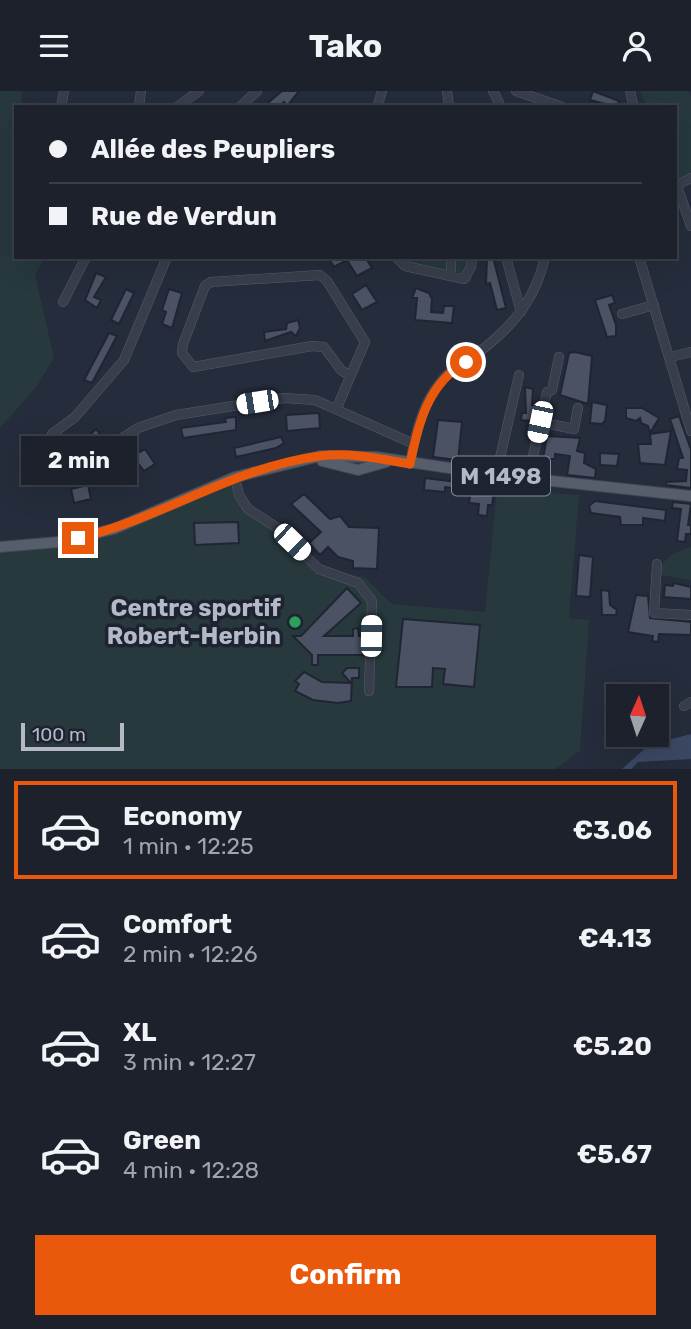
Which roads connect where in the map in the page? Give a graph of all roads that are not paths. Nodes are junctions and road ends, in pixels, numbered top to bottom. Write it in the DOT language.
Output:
graph roads {
  1 [pos="199,91"];
  2 [pos="257,91"];
  3 [pos="516,91"];
  4 [pos="180,105"];
  5 [pos="242,105"];
  6 [pos="556,105"];
  7 [pos="677,187"];
  8 [pos="691,226"];
  9 [pos="85,259"];
  10 [pos="166,259"];
  11 [pos="398,259"];
  12 [pos="451,259"];
  13 [pos="472,259"];
  14 [pos="507,259"];
  15 [pos="544,259"];
  16 [pos="640,259"];
  17 [pos="451,276"];
  18 [pos="63,302"];
  19 [pos="654,305"];
  20 [pos="521,312"];
  21 [pos="622,314"];
  22 [pos="691,352"];
  23 [pos="559,357"];
  24 [pos="670,357"];
  25 [pos="519,375"];
  26 [pos="350,376"];
  27 [pos="337,408"];
  28 [pos="578,408"];
  29 [pos="540,422"];
  30 [pos="691,431"];
  31 [pos="414,444"];
  32 [pos="410,464"];
  33 [pos="496,475"];
  34 [pos="235,477"];
  35 [pos="528,479"];
  36 [pos="691,496"];
  37 [pos="0,547"];
  38 [pos="657,564"];
  39 [pos="691,615"];
  40 [pos="369,691"];
  1 -- 4 [label="street"];
  2 -- 5 [label="street"];
  3 -- 6 [label="street"];
  7 -- 8 [label="street"];
  9 -- 18 [label="street"];
  10 -- 27 [label="street"];
  11 -- 17 [label="street"];
  12 -- 17 [label="street"];
  13 -- 17 [label="street"];
  14 -- 20 [label="street"];
  15 -- 20 [label="street"];
  16 -- 19 [label="street"];
  19 -- 21 [label="street"];
  19 -- 24 [label="street"];
  20 -- 31 [label="street"];
  22 -- 24 [label="street"];
  23 -- 29 [label="street"];
  24 -- 30 [label="street"];
  25 -- 33 [label="street"];
  26 -- 26 [label="street"];
  26 -- 27 [label="street"];
  27 -- 31 [label="street"];
  28 -- 29 [label="street"];
  29 -- 35 [label="street"];
  31 -- 32 [label="street"];
  32 -- 33 [label="main road, M 1498"];
  32 -- 34 [label="main road, M 1498"];
  33 -- 35 [label="main road, M 1498"];
  34 -- 37 [label="main road, M 1498"];
  34 -- 40 [label="street"];
  35 -- 36 [label="main road, M 1498"];
  38 -- 39 [label="street"];
}
